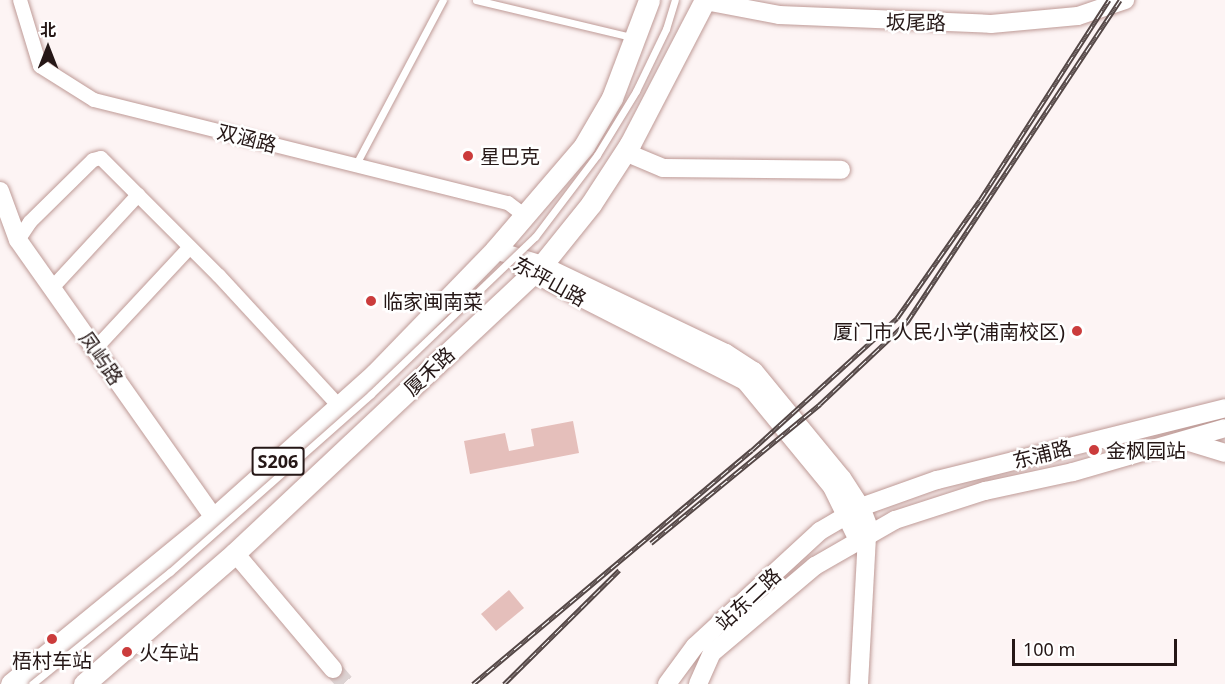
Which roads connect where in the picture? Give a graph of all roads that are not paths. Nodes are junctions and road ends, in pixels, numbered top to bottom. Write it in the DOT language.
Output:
graph roads {
  1 [pos="20,0"];
  2 [pos="443,0"];
  3 [pos="476,0"];
  4 [pos="649,0"];
  5 [pos="675,0"];
  6 [pos="1125,0"];
  7 [pos="705,1"];
  8 [pos="635,38"];
  9 [pos="626,152"];
  10 [pos="355,166"];
  11 [pos="841,170"];
  12 [pos="0,191"];
  13 [pos="138,195"];
  14 [pos="525,216"];
  15 [pos="9,242"];
  16 [pos="190,248"];
  17 [pos="495,250"];
  18 [pos="537,270"];
  19 [pos="51,288"];
  20 [pos="95,350"];
  21 [pos="339,406"];
  22 [pos="1225,408"];
  23 [pos="1225,428"];
  24 [pos="1181,440"];
  25 [pos="1225,453"];
  26 [pos="849,514"];
  27 [pos="214,518"];
  28 [pos="865,536"];
  29 [pos="235,553"];
  30 [pos="824,560"];
  31 [pos="865,576"];
  32 [pos="712,653"];
  33 [pos="333,669"];
  34 [pos="10,684"];
  35 [pos="32,684"];
  36 [pos="84,684"];
  37 [pos="667,684"];
  38 [pos="682,684"];
  39 [pos="698,684"];
  40 [pos="859,684"];
  1 -- 10 [label="street, 双涵路"];
  2 -- 10 [label="lane"];
  3 -- 8 [label="lane"];
  4 -- 8 [label="main road, S206"];
  5 -- 35 [label="lane, bridge"];
  6 -- 7 [label="main road, 坂尾路"];
  7 -- 9 [label="main road, 厦禾路 / S206"];
  8 -- 14 [label="main road, S206"];
  9 -- 11 [label="main road"];
  9 -- 18 [label="main road, 厦禾路 / S206"];
  10 -- 14 [label="street, 双涵路"];
  12 -- 15 [label="main road, 凤屿路"];
  13 -- 15 [label="street"];
  13 -- 16 [label="street"];
  13 -- 19 [label="street"];
  14 -- 17 [label="main road, 厦禾路 / S206"];
  15 -- 19 [label="main road, 凤屿路"];
  16 -- 20 [label="street"];
  16 -- 21 [label="street"];
  17 -- 18 [label="main road, 东坪山路"];
  17 -- 21 [label="main road, 厦禾路 / S206"];
  18 -- 26 [label="main road, 东坪山路"];
  18 -- 29 [label="main road, 厦禾路 / S206"];
  19 -- 20 [label="main road, 凤屿路"];
  20 -- 27 [label="main road, 凤屿路"];
  21 -- 27 [label="main road, 厦禾路 / S206"];
  22 -- 26 [label="main road, 东浦路"];
  23 -- 24 [label="main road, 东浦路"];
  24 -- 25 [label="main road"];
  24 -- 28 [label="main road, 东浦路"];
  26 -- 28 [label="main road, 东坪山路"];
  26 -- 37 [label="main road, 站东二路"];
  27 -- 34 [label="main road, 厦禾路 / S206"];
  28 -- 30 [label="main road, 东浦路"];
  28 -- 31 [label="main road"];
  29 -- 33 [label="main road"];
  29 -- 36 [label="main road, 厦禾路 / S206"];
  30 -- 31 [label="main road"];
  30 -- 32 [label="main road, 东浦路"];
  31 -- 40 [label="main road"];
  32 -- 38 [label="main road, 东浦路"];
  32 -- 39 [label="main road"];
}
